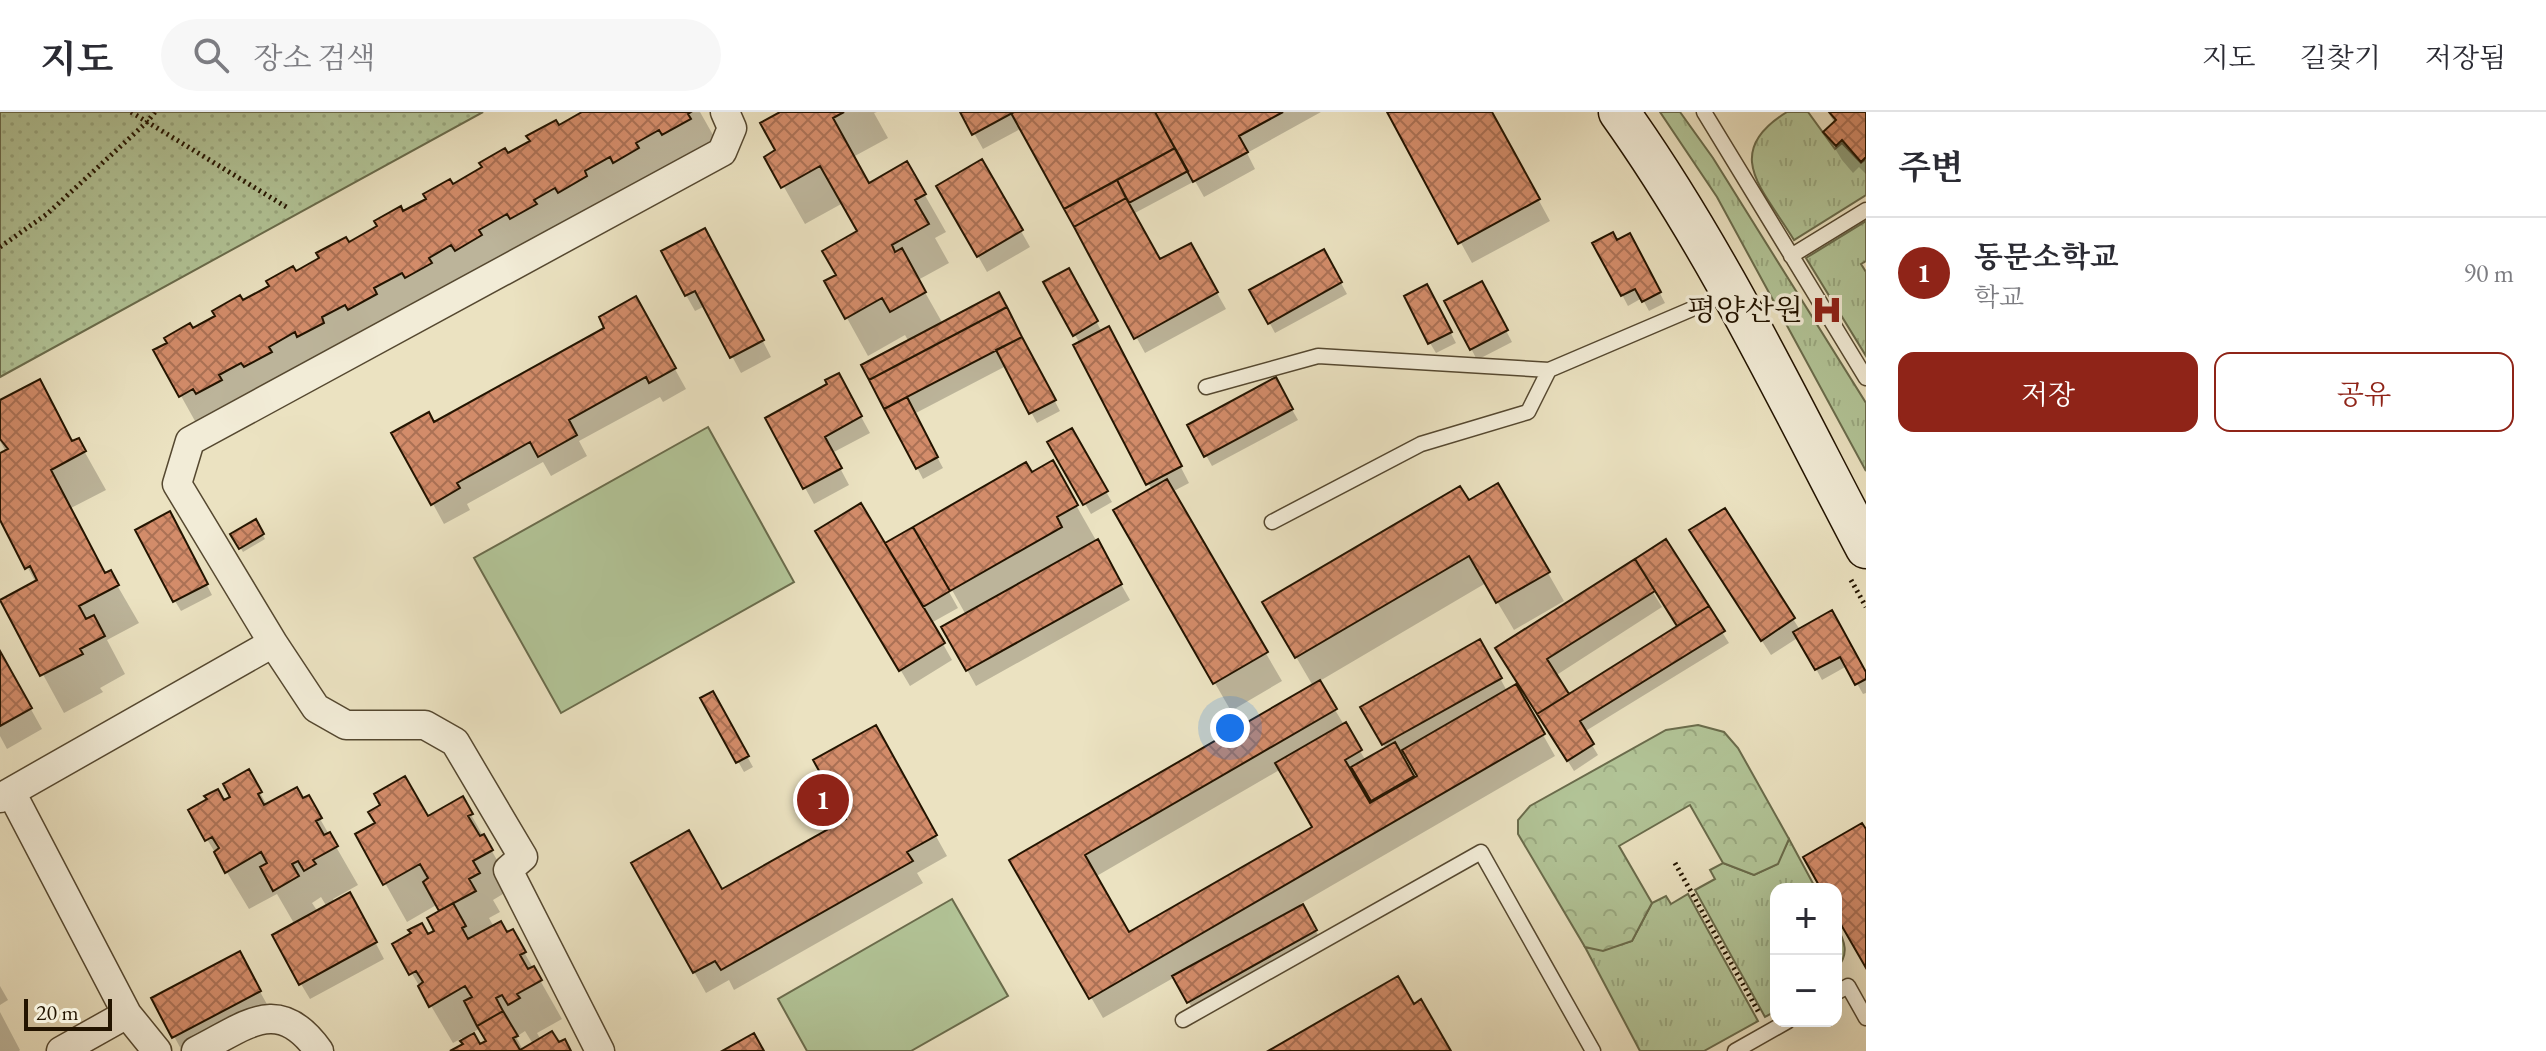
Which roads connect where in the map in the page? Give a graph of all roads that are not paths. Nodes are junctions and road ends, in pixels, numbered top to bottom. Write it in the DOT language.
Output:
graph roads {
  1 [pos="725,112"];
  2 [pos="1619,112"];
  3 [pos="1704,112"];
  4 [pos="1866,210"];
  5 [pos="1791,256"];
  6 [pos="1731,292"];
  7 [pos="1549,370"];
  8 [pos="1866,378"];
  9 [pos="1206,387"];
  10 [pos="1272,522"];
  11 [pos="1866,548"];
  12 [pos="273,643"];
  13 [pos="5,795"];
  14 [pos="1842,990"];
  15 [pos="127,1014"];
  16 [pos="1866,1018"];
  17 [pos="1183,1020"];
  18 [pos="1778,1027"];
  19 [pos="61,1051"];
  20 [pos="157,1051"];
  21 [pos="196,1051"];
  22 [pos="319,1051"];
  23 [pos="600,1051"];
  24 [pos="1593,1051"];
  25 [pos="1735,1051"];
  1 -- 12 [label="street"];
  2 -- 6 [label="street"];
  3 -- 5 [label="lane"];
  4 -- 5 [label="lane"];
  5 -- 8 [label="lane"];
  6 -- 7 [label="lane"];
  6 -- 11 [label="street"];
  7 -- 9 [label="lane"];
  7 -- 10 [label="lane"];
  12 -- 13 [label="street"];
  12 -- 23 [label="street"];
  13 -- 15 [label="street"];
  14 -- 16 [label="lane"];
  15 -- 19 [label="street"];
  15 -- 20 [label="street"];
  17 -- 24 [label="lane"];
  18 -- 25 [label="lane"];
  21 -- 22 [label="street"];
}
